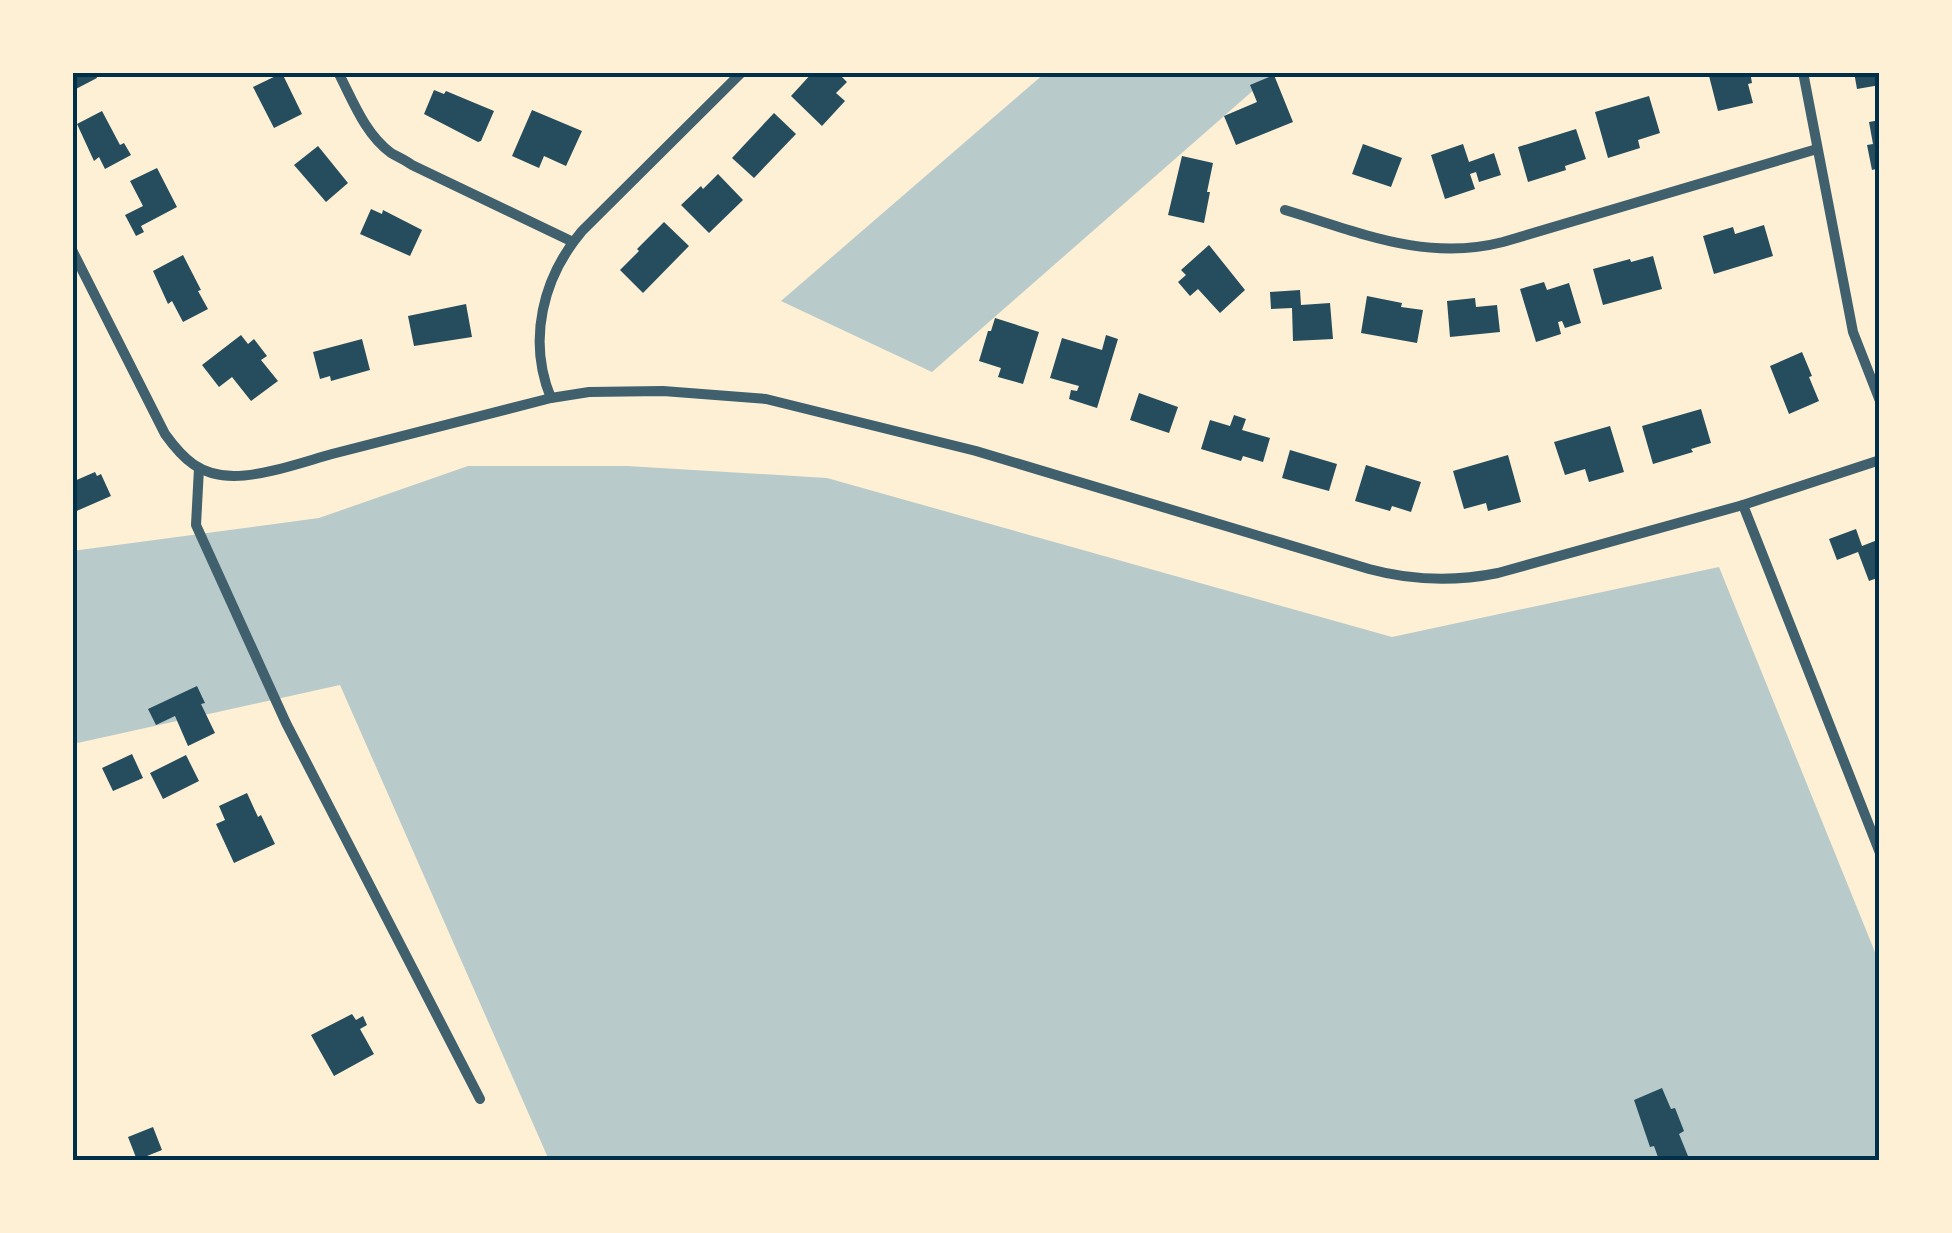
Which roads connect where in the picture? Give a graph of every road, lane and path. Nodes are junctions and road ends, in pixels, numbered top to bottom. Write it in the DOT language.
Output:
graph roads {
  1 [pos="338,72"];
  2 [pos="742,72"];
  3 [pos="1802,72"];
  4 [pos="1818,148"];
  5 [pos="1285,210"];
  6 [pos="573,242"];
  7 [pos="72,250"];
  8 [pos="551,398"];
  9 [pos="1880,401"];
  10 [pos="1880,460"];
  11 [pos="199,468"];
  12 [pos="1744,505"];
  13 [pos="1880,853"];
  14 [pos="480,1098"];
  1 -- 6 [label="street"];
  2 -- 6 [label="street"];
  3 -- 4 [label="street"];
  4 -- 5 [label="street"];
  4 -- 9 [label="street"];
  6 -- 8 [label="street"];
  7 -- 11 [label="street"];
  8 -- 11 [label="street"];
  8 -- 12 [label="street"];
  10 -- 12 [label="street"];
  11 -- 14 [label="street"];
  12 -- 13 [label="street"];
}
